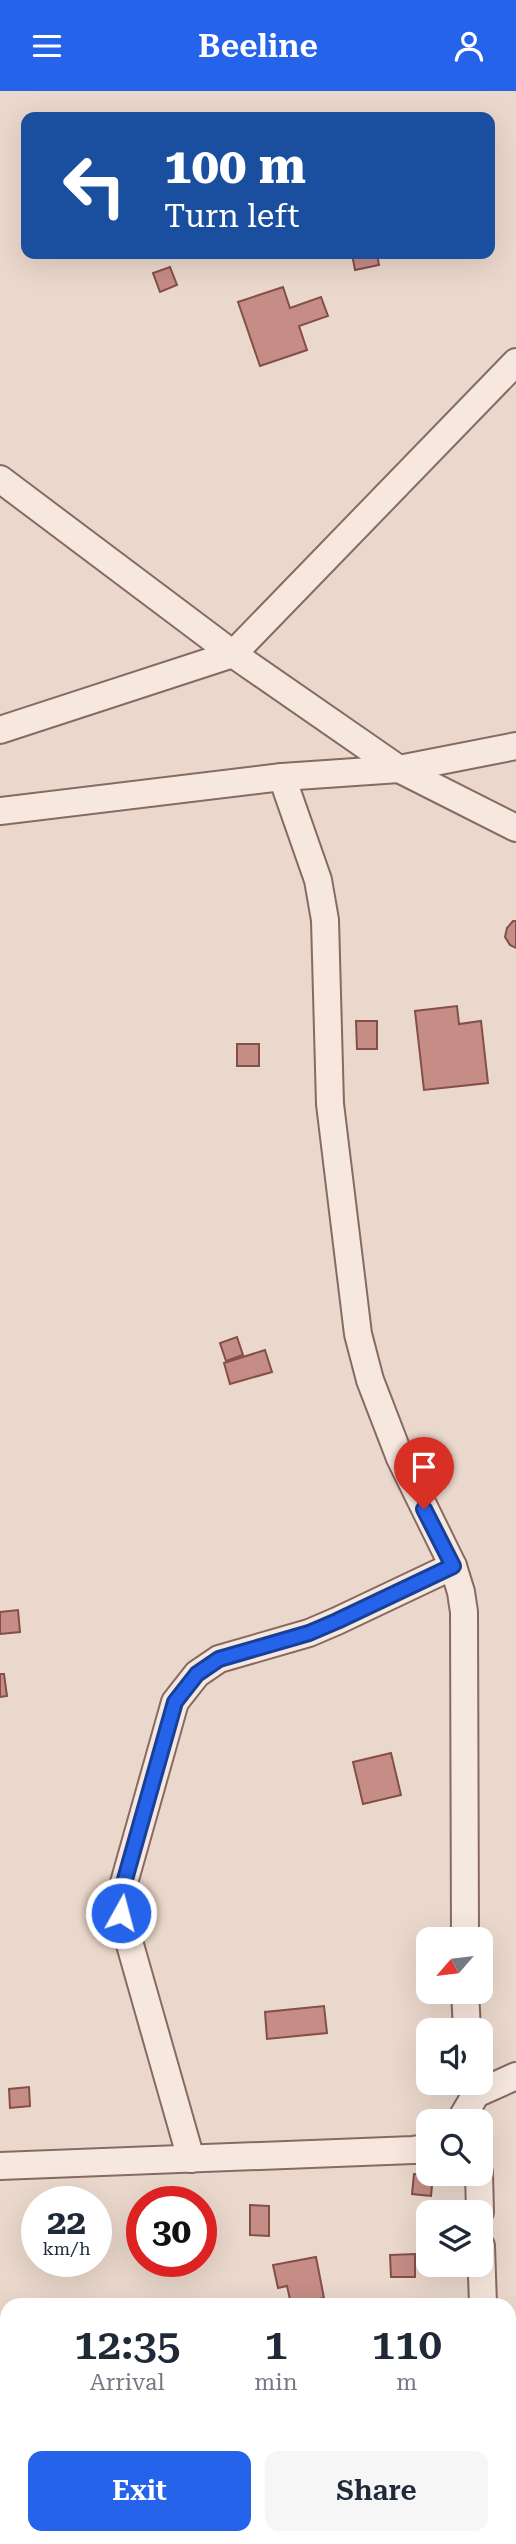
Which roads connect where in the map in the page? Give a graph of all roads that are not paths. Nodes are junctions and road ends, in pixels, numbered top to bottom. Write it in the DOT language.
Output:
graph roads {
  1 [pos="516,362"];
  2 [pos="0,479"];
  3 [pos="233,654"];
  4 [pos="0,730"];
  5 [pos="516,746"];
  6 [pos="399,769"];
  7 [pos="282,777"];
  8 [pos="0,811"];
  9 [pos="516,828"];
  10 [pos="453,1566"];
  11 [pos="465,1927"];
  12 [pos="516,2076"];
  13 [pos="493,2083"];
  14 [pos="416,2150"];
  15 [pos="191,2159"];
  16 [pos="0,2166"];
  17 [pos="482,2277"];
  18 [pos="483,2298"];
  1 -- 3 [label="street"];
  2 -- 3 [label="street"];
  3 -- 4 [label="street"];
  3 -- 6 [label="street"];
  5 -- 6 [label="street"];
  6 -- 7 [label="street"];
  6 -- 9 [label="street"];
  7 -- 8 [label="street"];
  7 -- 10 [label="street"];
  10 -- 11 [label="street"];
  10 -- 15 [label="street"];
  12 -- 13 [label="street"];
  14 -- 15 [label="street"];
  15 -- 16 [label="street"];
  17 -- 18 [label="street"];
}
